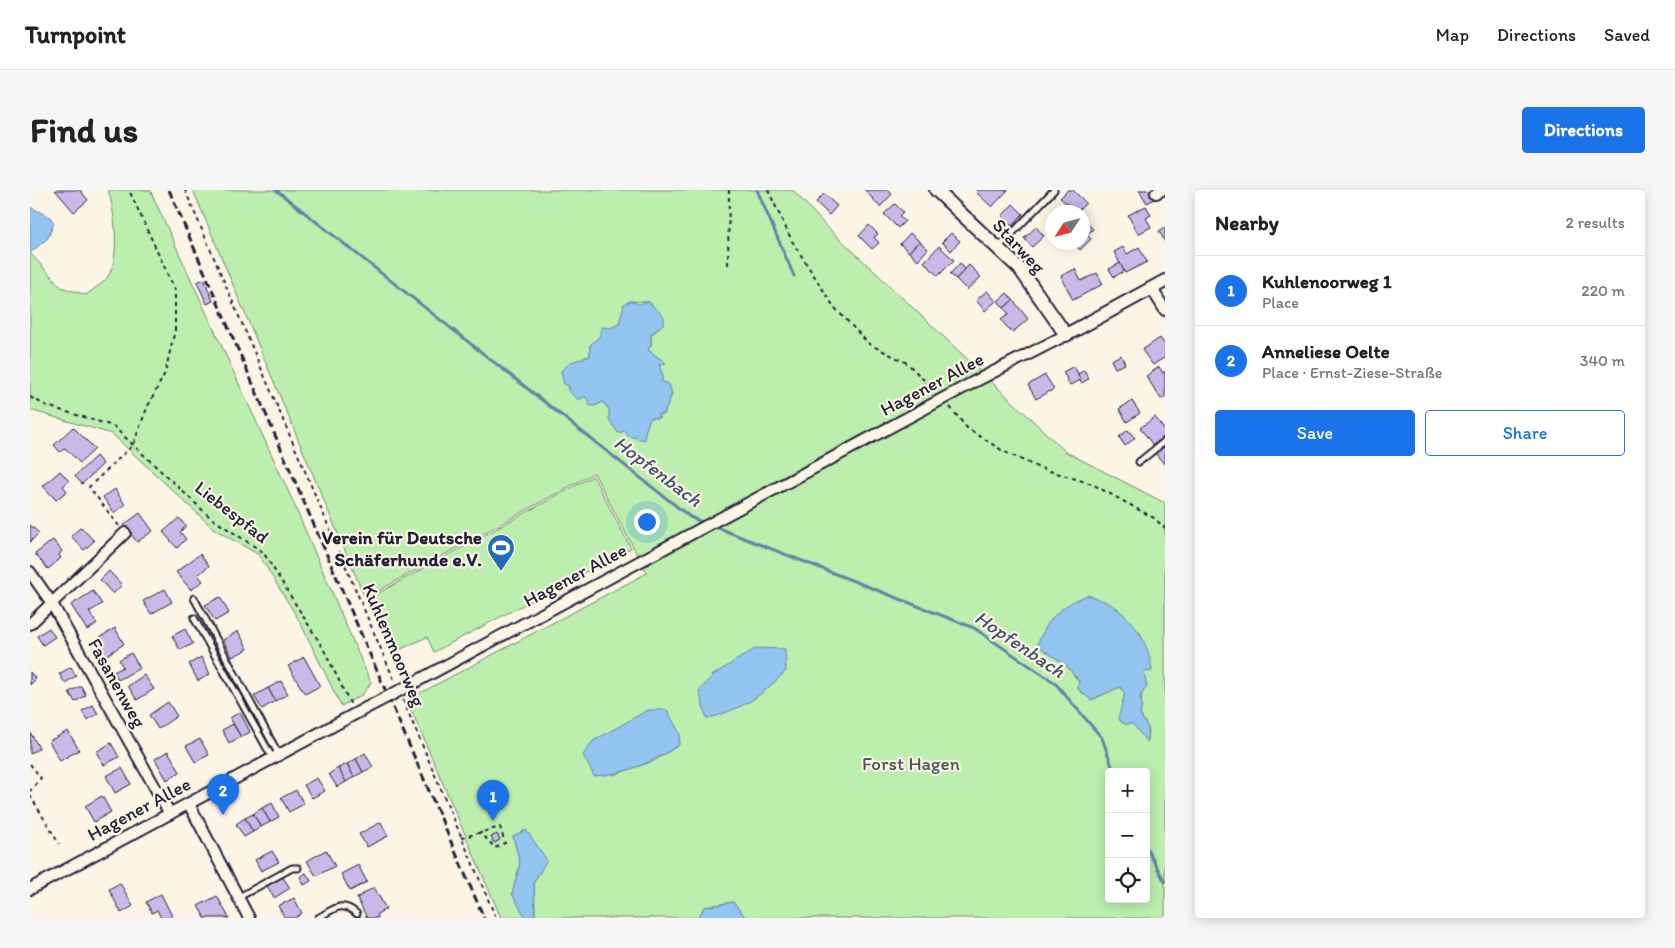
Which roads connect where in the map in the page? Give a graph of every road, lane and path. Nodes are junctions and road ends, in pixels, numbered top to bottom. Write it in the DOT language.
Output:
graph roads {
  1 [pos="129,190"];
  2 [pos="185,190"];
  3 [pos="729,190"];
  4 [pos="768,190"];
  5 [pos="936,190"];
  6 [pos="1054,190"];
  7 [pos="998,248"];
  8 [pos="728,265"];
  9 [pos="1165,281"];
  10 [pos="1152,289"];
  11 [pos="1165,310"];
  12 [pos="1066,335"];
  13 [pos="30,397"];
  14 [pos="944,398"];
  15 [pos="1165,441"];
  16 [pos="133,445"];
  17 [pos="1139,462"];
  18 [pos="1165,528"];
  19 [pos="125,533"];
  20 [pos="30,572"];
  21 [pos="194,598"];
  22 [pos="51,602"];
  23 [pos="194,618"];
  24 [pos="30,624"];
  25 [pos="396,692"];
  26 [pos="355,714"];
  27 [pos="276,757"];
  28 [pos="30,764"];
  29 [pos="30,791"];
  30 [pos="30,795"];
  31 [pos="189,804"];
  32 [pos="170,814"];
  33 [pos="480,832"];
  34 [pos="461,838"];
  35 [pos="59,844"];
  36 [pos="298,868"];
  37 [pos="30,889"];
  38 [pos="239,897"];
  39 [pos="358,914"];
  40 [pos="249,918"];
  41 [pos="318,918"];
  42 [pos="496,918"];
  1 -- 16 [label="path"];
  2 -- 25 [label="path, Kuhlenmoorweg"];
  3 -- 8 [label="path"];
  4 -- 14 [label="path"];
  5 -- 7 [label="street, Starweg"];
  6 -- 7 [label="lane"];
  7 -- 12 [label="street, Starweg"];
  9 -- 10 [label="street, Hagener Allee"];
  10 -- 11 [label="street"];
  10 -- 12 [label="street, Hagener Allee"];
  12 -- 14 [label="street, Hagener Allee"];
  13 -- 16 [label="path, Liebespfad"];
  14 -- 18 [label="path"];
  14 -- 25 [label="street, Hagener Allee"];
  15 -- 17 [label="lane"];
  16 -- 19 [label="path"];
  16 -- 26 [label="path, Liebespfad"];
  19 -- 22 [label="street"];
  20 -- 22 [label="street, Fasanenweg"];
  21 -- 27 [label="lane"];
  22 -- 24 [label="street"];
  22 -- 32 [label="street, Fasanenweg"];
  23 -- 27 [label="lane"];
  25 -- 26 [label="street, Hagener Allee, bridge"];
  25 -- 34 [label="path, Kuhlenmoorweg"];
  26 -- 27 [label="street, Hagener Allee"];
  27 -- 31 [label="street, Hagener Allee"];
  28 -- 29 [label="path"];
  30 -- 35 [label="path"];
  31 -- 32 [label="street, Hagener Allee"];
  31 -- 38 [label="street"];
  32 -- 37 [label="street, Hagener Allee"];
  33 -- 33 [label="path"];
  33 -- 34 [label="path"];
  34 -- 42 [label="path, Kuhlenmoorweg"];
  36 -- 38 [label="lane"];
  38 -- 40 [label="street"];
  39 -- 41 [label="lane"];
}
